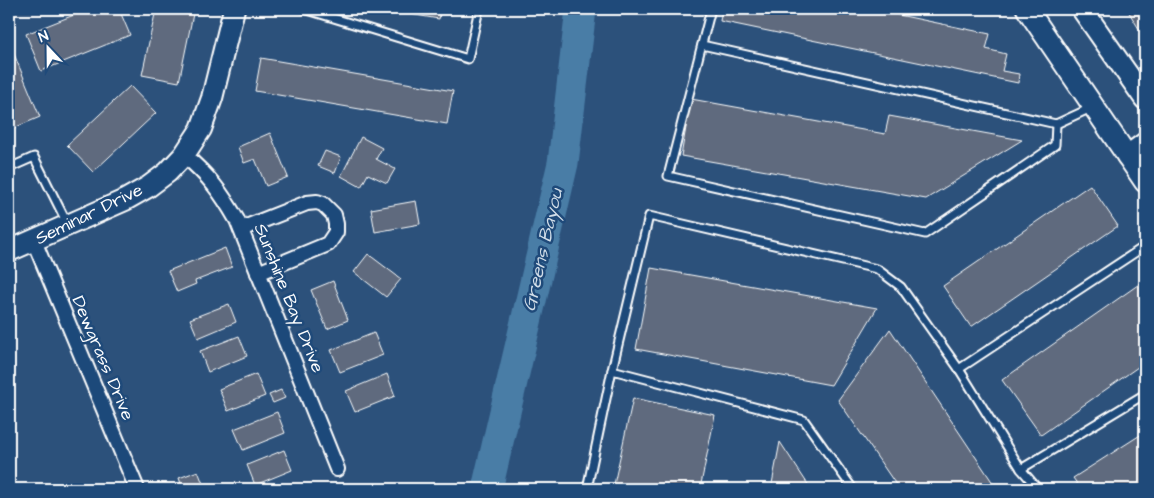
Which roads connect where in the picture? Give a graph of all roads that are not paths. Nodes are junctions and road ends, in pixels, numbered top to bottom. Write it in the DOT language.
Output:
graph roads {
  1 [pos="234,9"];
  2 [pos="304,9"];
  3 [pos="479,9"];
  4 [pos="710,9"];
  5 [pos="1027,9"];
  6 [pos="1082,9"];
  7 [pos="702,45"];
  8 [pos="1140,89"];
  9 [pos="1093,107"];
  10 [pos="1056,124"];
  11 [pos="1145,143"];
  12 [pos="184,155"];
  13 [pos="1127,156"];
  14 [pos="9,168"];
  15 [pos="1145,182"];
  16 [pos="68,225"];
  17 [pos="240,229"];
  18 [pos="34,241"];
  19 [pos="1145,246"];
  20 [pos="9,251"];
  21 [pos="258,273"];
  22 [pos="959,369"];
  23 [pos="612,370"];
  24 [pos="1145,394"];
  25 [pos="338,469"];
  26 [pos="1021,469"];
  27 [pos="137,489"];
  28 [pos="587,489"];
  29 [pos="853,489"];
  30 [pos="1038,489"];
  1 -- 12 [label="street, Seminar Drive"];
  2 -- 3 [label="lane"];
  4 -- 7 [label="lane"];
  5 -- 9 [label="street"];
  6 -- 8 [label="street"];
  7 -- 10 [label="lane"];
  7 -- 10 [label="lane"];
  9 -- 10 [label="lane"];
  9 -- 13 [label="street"];
  11 -- 13 [label="street"];
  12 -- 16 [label="street, Seminar Drive"];
  12 -- 17 [label="street, Sunshine Bay Drive"];
  13 -- 15 [label="street"];
  14 -- 16 [label="lane"];
  16 -- 18 [label="street, Seminar Drive"];
  17 -- 21 [label="street, Sunshine Bay Drive"];
  17 -- 21 [label="street"];
  18 -- 20 [label="street, Seminar Drive"];
  18 -- 27 [label="street, Dewgrass Drive"];
  19 -- 22 [label="lane"];
  21 -- 25 [label="street, Sunshine Bay Drive"];
  22 -- 23 [label="lane"];
  22 -- 26 [label="lane"];
  23 -- 28 [label="lane"];
  23 -- 29 [label="lane"];
  24 -- 26 [label="lane"];
  26 -- 30 [label="lane"];
}
